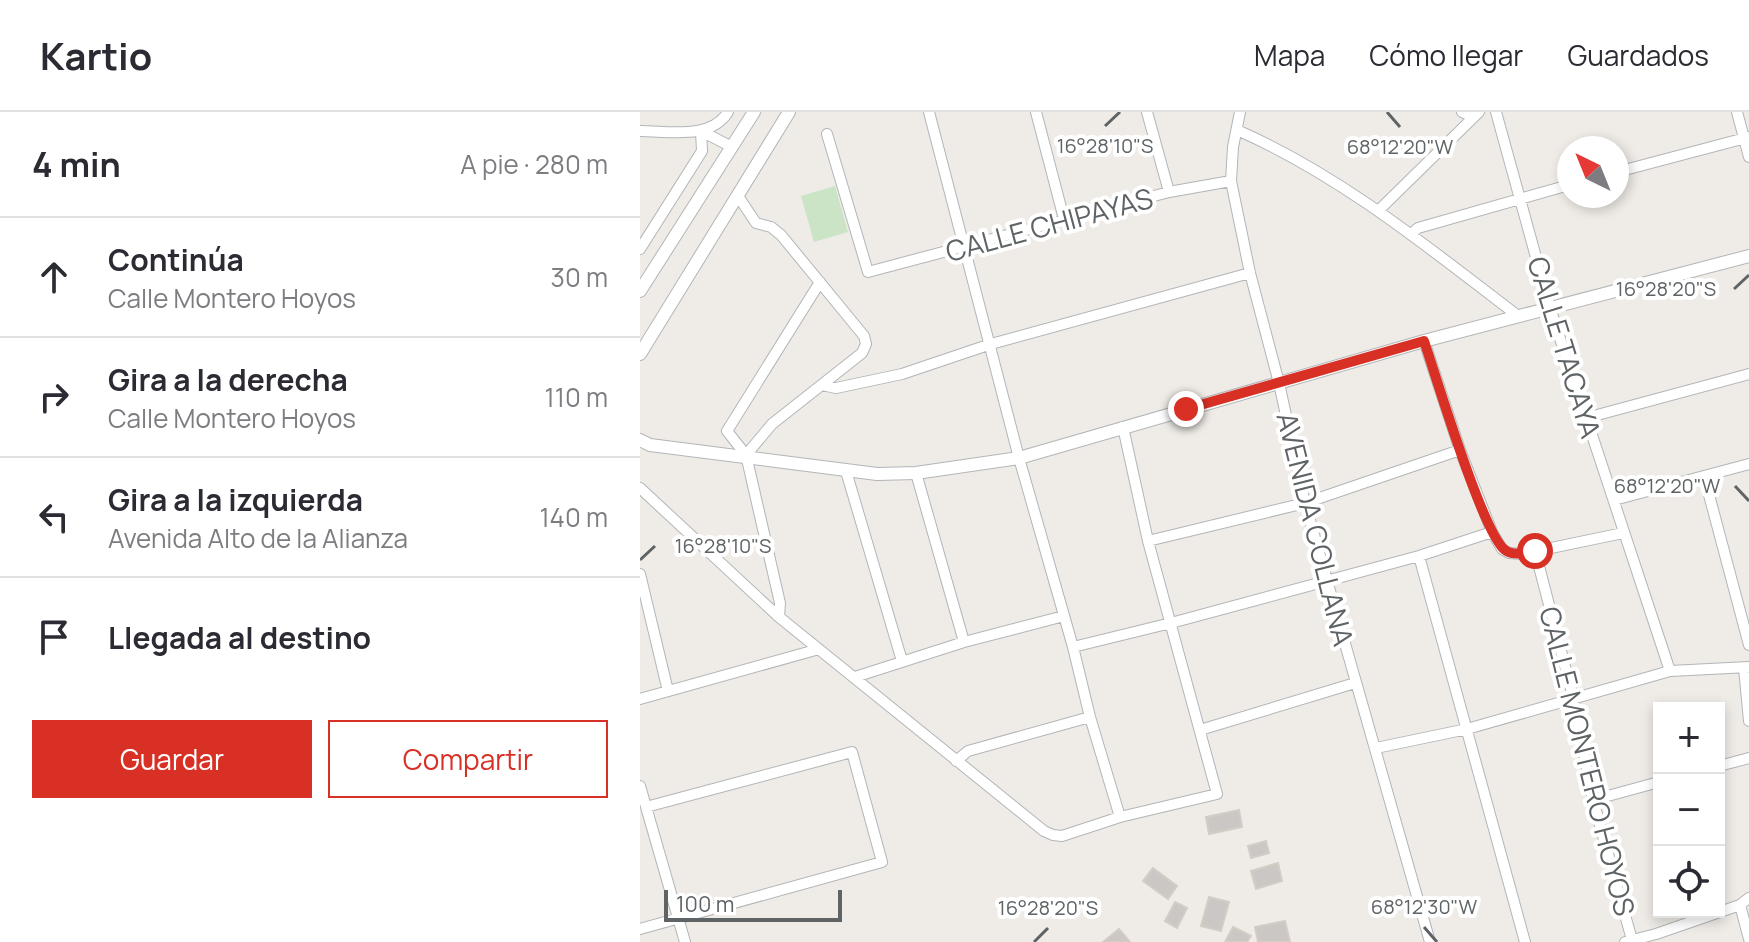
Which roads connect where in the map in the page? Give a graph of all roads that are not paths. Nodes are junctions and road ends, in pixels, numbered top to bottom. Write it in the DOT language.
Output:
graph roads {
  1 [pos="728,112"];
  2 [pos="754,112"];
  3 [pos="789,112"];
  4 [pos="929,112"];
  5 [pos="1036,112"];
  6 [pos="1147,112"];
  7 [pos="1240,112"];
  8 [pos="1462,112"];
  9 [pos="1496,112"];
  10 [pos="1737,112"];
  11 [pos="1476,115"];
  12 [pos="1237,130"];
  13 [pos="640,131"];
  14 [pos="701,131"];
  15 [pos="827,134"];
  16 [pos="1746,137"];
  17 [pos="732,147"];
  18 [pos="1749,157"];
  19 [pos="1629,169"];
  20 [pos="1231,181"];
  21 [pos="1557,188"];
  22 [pos="1169,192"];
  23 [pos="738,196"];
  24 [pos="1522,197"];
  25 [pos="1379,210"];
  26 [pos="1064,219"];
  27 [pos="1411,234"];
  28 [pos="964,246"];
  29 [pos="640,249"];
  30 [pos="1749,256"];
  31 [pos="1250,273"];
  32 [pos="820,282"];
  33 [pos="640,291"];
  34 [pos="1550,308"];
  35 [pos="1518,316"];
  36 [pos="1424,341"];
  37 [pos="991,344"];
  38 [pos="640,354"];
  39 [pos="1749,374"];
  40 [pos="1279,383"];
  41 [pos="822,385"];
  42 [pos="1586,418"];
  43 [pos="1123,427"];
  44 [pos="640,440"];
  45 [pos="1460,450"];
  46 [pos="746,455"];
  47 [pos="1019,458"];
  48 [pos="1749,464"];
  49 [pos="846,471"];
  50 [pos="916,473"];
  51 [pos="1704,476"];
  52 [pos="640,488"];
  53 [pos="1614,500"];
  54 [pos="1305,503"];
  55 [pos="1492,532"];
  56 [pos="1623,533"];
  57 [pos="1148,541"];
  58 [pos="1535,551"];
  59 [pos="1419,556"];
  60 [pos="640,574"];
  61 [pos="1328,579"];
  62 [pos="1064,616"];
  63 [pos="779,617"];
  64 [pos="1171,623"];
  65 [pos="964,642"];
  66 [pos="1749,645"];
  67 [pos="1073,647"];
  68 [pos="819,649"];
  69 [pos="902,661"];
  70 [pos="1747,668"];
  71 [pos="1670,671"];
  72 [pos="855,677"];
  73 [pos="1355,683"];
  74 [pos="668,691"];
  75 [pos="1573,697"];
  76 [pos="640,699"];
  77 [pos="1090,717"];
  78 [pos="1749,721"];
  79 [pos="1467,729"];
  80 [pos="1200,730"];
  81 [pos="1376,748"];
  82 [pos="1749,758"];
  83 [pos="956,761"];
  84 [pos="1725,764"];
  85 [pos="1653,784"];
  86 [pos="640,786"];
  87 [pos="1593,800"];
  88 [pos="646,807"];
  89 [pos="1120,817"];
  90 [pos="1745,902"];
  91 [pos="679,919"];
  92 [pos="640,929"];
  93 [pos="1657,938"];
  94 [pos="1749,939"];
  95 [pos="1628,941"];
  96 [pos="685,942"];
  97 [pos="1430,942"];
  98 [pos="1525,942"];
  1 -- 14 [label="street"];
  2 -- 17 [label="street"];
  3 -- 23 [label="street"];
  4 -- 28 [label="street"];
  5 -- 26 [label="street"];
  6 -- 22 [label="street"];
  7 -- 12 [label="street, AVENIDA COLLANA"];
  8 -- 11 [label="street"];
  9 -- 24 [label="street, CALLE TACAYA"];
  10 -- 16 [label="street"];
  11 -- 25 [label="street"];
  12 -- 20 [label="street, AVENIDA COLLANA"];
  12 -- 25 [label="street"];
  13 -- 14 [label="street"];
  14 -- 17 [label="street"];
  14 -- 29 [label="street"];
  15 -- 28 [label="street, CALLE CHIPAYAS"];
  16 -- 18 [label="street"];
  16 -- 19 [label="street"];
  17 -- 33 [label="street"];
  20 -- 22 [label="street, CALLE CHIPAYAS"];
  20 -- 31 [label="street, AVENIDA COLLANA"];
  21 -- 24 [label="street"];
  22 -- 26 [label="street, CALLE CHIPAYAS"];
  23 -- 32 [label="street"];
  23 -- 38 [label="street"];
  24 -- 27 [label="street"];
  24 -- 34 [label="street, CALLE TACAYA"];
  25 -- 27 [label="street"];
  26 -- 28 [label="street, CALLE CHIPAYAS"];
  27 -- 35 [label="street"];
  28 -- 37 [label="street"];
  30 -- 34 [label="street"];
  31 -- 37 [label="street"];
  31 -- 40 [label="street, AVENIDA COLLANA"];
  32 -- 41 [label="street"];
  32 -- 46 [label="street"];
  34 -- 35 [label="street"];
  34 -- 42 [label="street, CALLE TACAYA"];
  35 -- 36 [label="street"];
  36 -- 40 [label="street"];
  36 -- 45 [label="street"];
  37 -- 41 [label="street"];
  37 -- 47 [label="street"];
  39 -- 42 [label="street"];
  40 -- 43 [label="street"];
  40 -- 54 [label="street, AVENIDA COLLANA"];
  41 -- 46 [label="street"];
  42 -- 53 [label="street, CALLE TACAYA"];
  43 -- 47 [label="street"];
  43 -- 57 [label="street"];
  44 -- 46 [label="street"];
  45 -- 54 [label="street"];
  45 -- 55 [label="street"];
  46 -- 49 [label="street"];
  46 -- 63 [label="street"];
  47 -- 50 [label="street"];
  47 -- 62 [label="street"];
  48 -- 51 [label="street"];
  49 -- 50 [label="street"];
  49 -- 69 [label="street"];
  50 -- 65 [label="street"];
  51 -- 53 [label="street"];
  51 -- 66 [label="street"];
  52 -- 63 [label="street"];
  53 -- 56 [label="street, CALLE TACAYA"];
  54 -- 57 [label="street"];
  54 -- 61 [label="street, AVENIDA COLLANA"];
  55 -- 58 [label="street"];
  55 -- 59 [label="street"];
  56 -- 58 [label="street"];
  56 -- 71 [label="street, CALLE TACAYA"];
  57 -- 64 [label="street"];
  58 -- 75 [label="street, CALLE MONTERO HOYOS"];
  59 -- 61 [label="street"];
  59 -- 79 [label="street"];
  60 -- 74 [label="street"];
  61 -- 64 [label="street"];
  61 -- 73 [label="street, AVENIDA COLLANA"];
  62 -- 65 [label="street"];
  62 -- 67 [label="street"];
  63 -- 68 [label="street"];
  64 -- 67 [label="street"];
  64 -- 80 [label="street"];
  65 -- 69 [label="street"];
  67 -- 77 [label="street"];
  68 -- 72 [label="street"];
  68 -- 74 [label="street"];
  69 -- 72 [label="street"];
  70 -- 71 [label="street"];
  70 -- 78 [label="street"];
  71 -- 75 [label="street"];
  72 -- 83 [label="street"];
  73 -- 80 [label="street"];
  73 -- 81 [label="street, AVENIDA COLLANA"];
  74 -- 76 [label="street"];
  75 -- 79 [label="street"];
  75 -- 87 [label="street, CALLE MONTERO HOYOS"];
  77 -- 83 [label="street"];
  77 -- 89 [label="street"];
  79 -- 81 [label="street"];
  79 -- 98 [label="street"];
  80 -- 89 [label="street"];
  81 -- 97 [label="street, AVENIDA COLLANA"];
  82 -- 84 [label="street"];
  83 -- 89 [label="street"];
  85 -- 87 [label="street"];
  86 -- 88 [label="street"];
  87 -- 95 [label="street, CALLE MONTERO HOYOS"];
  88 -- 91 [label="street"];
  88 -- 91 [label="street"];
  90 -- 93 [label="street"];
  90 -- 94 [label="street"];
  91 -- 92 [label="street"];
  91 -- 96 [label="street"];
  93 -- 95 [label="street"];
}
